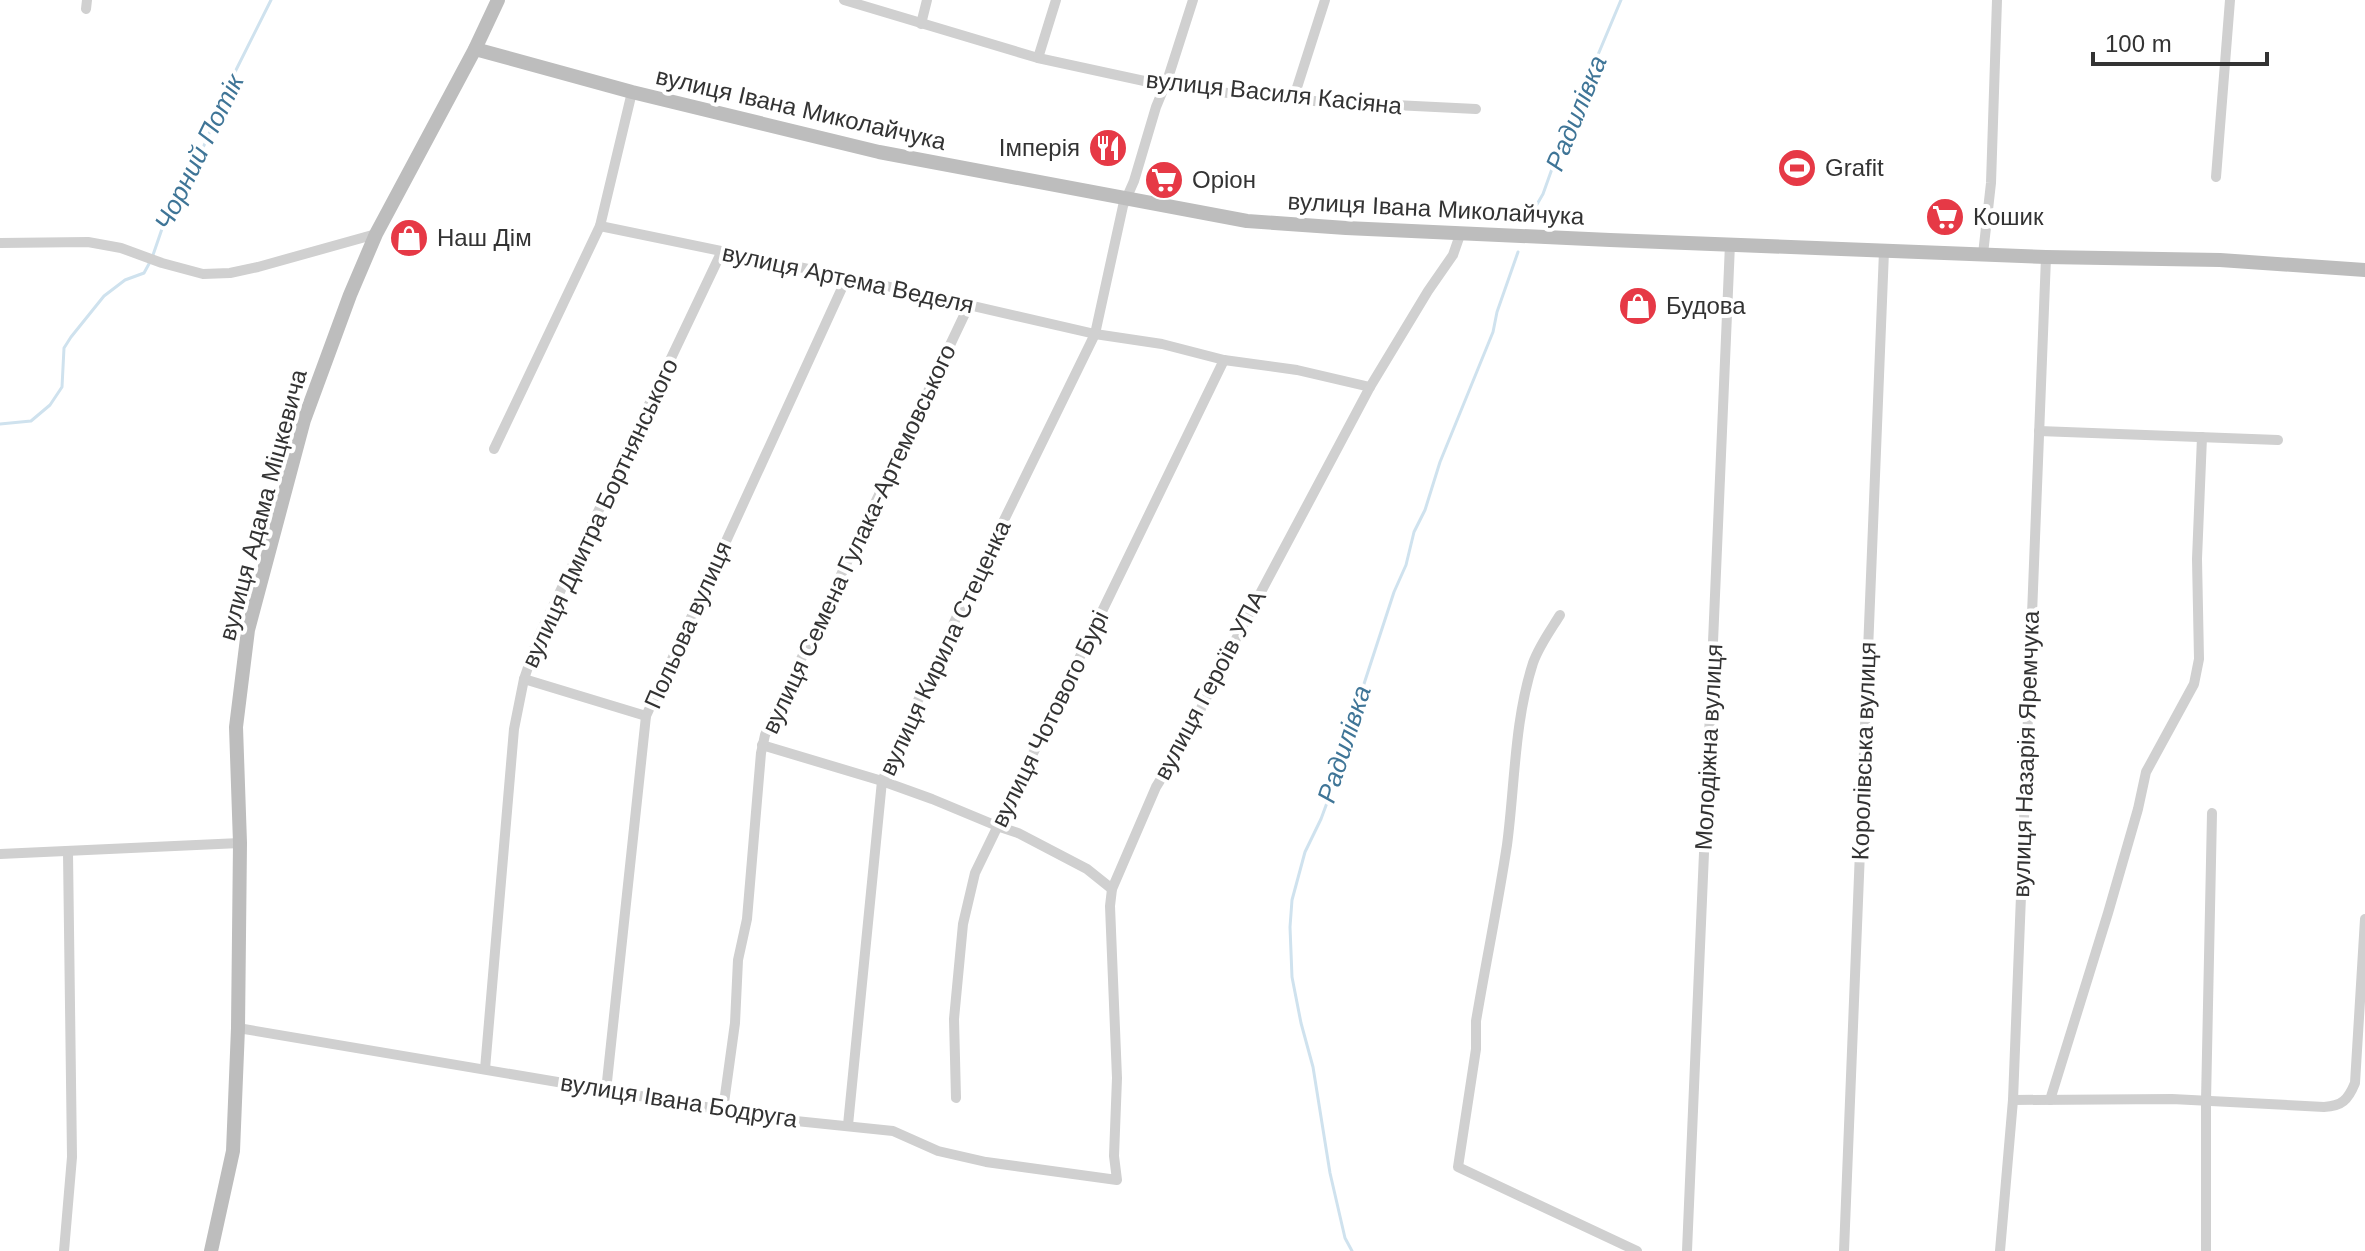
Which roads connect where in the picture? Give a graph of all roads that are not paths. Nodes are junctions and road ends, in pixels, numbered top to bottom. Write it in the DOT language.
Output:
graph roads {
  1 [pos="498,0"];
  2 [pos="844,0"];
  3 [pos="927,0"];
  4 [pos="1056,0"];
  5 [pos="1193,0"];
  6 [pos="1325,0"];
  7 [pos="1997,0"];
  8 [pos="2230,0"];
  9 [pos="921,24"];
  10 [pos="475,49"];
  11 [pos="1038,58"];
  12 [pos="1165,86"];
  13 [pos="632,92"];
  14 [pos="1293,100"];
  15 [pos="1476,109"];
  16 [pos="2216,177"];
  17 [pos="1126,200"];
  18 [pos="600,226"];
  19 [pos="1461,232"];
  20 [pos="376,234"];
  21 [pos="0,243"];
  22 [pos="1730,244"];
  23 [pos="1884,251"];
  24 [pos="721,253"];
  25 [pos="1983,254"];
  26 [pos="2046,257"];
  27 [pos="2365,270"];
  28 [pos="847,277"];
  29 [pos="969,305"];
  30 [pos="1095,334"];
  31 [pos="1224,360"];
  32 [pos="1370,387"];
  33 [pos="2039,431"];
  34 [pos="2202,437"];
  35 [pos="2278,440"];
  36 [pos="494,449"];
  37 [pos="1560,615"];
  38 [pos="524,679"];
  39 [pos="646,716"];
  40 [pos="762,745"];
  41 [pos="882,781"];
  42 [pos="2212,813"];
  43 [pos="997,826"];
  44 [pos="240,843"];
  45 [pos="68,853"];
  46 [pos="0,854"];
  47 [pos="1112,889"];
  48 [pos="2365,919"];
  49 [pos="238,1028"];
  50 [pos="485,1069"];
  51 [pos="606,1091"];
  52 [pos="956,1098"];
  53 [pos="2013,1100"];
  54 [pos="2050,1100"];
  55 [pos="2206,1101"];
  56 [pos="723,1110"];
  57 [pos="848,1125"];
  58 [pos="1117,1180"];
  59 [pos="64,1251"];
  60 [pos="211,1251"];
  61 [pos="1637,1251"];
  62 [pos="1687,1251"];
  63 [pos="1844,1251"];
  64 [pos="2000,1251"];
  65 [pos="2206,1251"];
  1 -- 10 [label="street, вулиця Адама Міцкевича"];
  2 -- 9 [label="street, вулиця Василя Касіяна"];
  3 -- 9 [label="street"];
  4 -- 11 [label="street"];
  5 -- 12 [label="street, вулиця Кирила Стеценка"];
  6 -- 14 [label="street"];
  7 -- 25 [label="street"];
  8 -- 16 [label="street"];
  9 -- 11 [label="street, вулиця Василя Касіяна"];
  10 -- 13 [label="street, вулиця Івана Миколайчука"];
  10 -- 20 [label="street, вулиця Адама Міцкевича"];
  11 -- 12 [label="street, вулиця Василя Касіяна"];
  12 -- 14 [label="street, вулиця Василя Касіяна"];
  12 -- 17 [label="street, вулиця Кирила Стеценка"];
  13 -- 17 [label="street, вулиця Івана Миколайчука"];
  13 -- 18 [label="street"];
  14 -- 15 [label="street, вулиця Василя Касіяна"];
  17 -- 19 [label="street, вулиця Івана Миколайчука"];
  17 -- 30 [label="street, вулиця Кирила Стеценка"];
  18 -- 24 [label="street, вулиця Артема Веделя"];
  18 -- 36 [label="street"];
  19 -- 22 [label="street, вулиця Івана Миколайчука"];
  19 -- 32 [label="street, вулиця Героїв УПА"];
  20 -- 21 [label="street"];
  20 -- 44 [label="street, вулиця Адама Міцкевича"];
  22 -- 23 [label="street, вулиця Івана Миколайчука"];
  22 -- 62 [label="street, Молодіжна вулиця"];
  23 -- 25 [label="street, вулиця Івана Миколайчука"];
  23 -- 63 [label="street, Королівська вулиця"];
  24 -- 28 [label="street, вулиця Артема Веделя"];
  24 -- 38 [label="street, вулиця Дмитра Бортнянського"];
  25 -- 26 [label="street, вулиця Івана Миколайчука"];
  26 -- 27 [label="street, вулиця Івана Миколайчука"];
  26 -- 33 [label="street, вулиця Назарія Яремчука"];
  28 -- 29 [label="street, вулиця Артема Веделя"];
  28 -- 39 [label="street, Польова вулиця"];
  29 -- 30 [label="street, вулиця Артема Веделя"];
  29 -- 40 [label="street, вулиця Семена Гулака-Артемовського"];
  30 -- 31 [label="street, вулиця Артема Веделя"];
  30 -- 41 [label="street, вулиця Кирила Стеценка"];
  31 -- 32 [label="street, вулиця Артема Веделя"];
  31 -- 43 [label="street, вулиця Чотового Бурі"];
  32 -- 47 [label="street, вулиця Героїв УПА"];
  33 -- 34 [label="street"];
  33 -- 53 [label="street, вулиця Назарія Яремчука"];
  34 -- 35 [label="street"];
  34 -- 54 [label="street"];
  37 -- 61 [label="street"];
  38 -- 39 [label="street"];
  38 -- 50 [label="street, вулиця Дмитра Бортнянського"];
  39 -- 51 [label="street, Польова вулиця"];
  40 -- 41 [label="street"];
  40 -- 56 [label="street, вулиця Семена Гулака-Артемовського"];
  41 -- 43 [label="street"];
  41 -- 57 [label="street, вулиця Кирила Стеценка"];
  42 -- 55 [label="street"];
  43 -- 47 [label="street"];
  43 -- 52 [label="street, вулиця Чотового Бурі"];
  44 -- 45 [label="street"];
  44 -- 49 [label="street, вулиця Адама Міцкевича"];
  45 -- 46 [label="street"];
  45 -- 59 [label="street"];
  47 -- 58 [label="street, вулиця Героїв УПА"];
  48 -- 55 [label="street"];
  49 -- 50 [label="street, вулиця Івана Бодруга"];
  49 -- 60 [label="street, вулиця Адама Міцкевича"];
  50 -- 51 [label="street, вулиця Івана Бодруга"];
  51 -- 56 [label="street, вулиця Івана Бодруга"];
  53 -- 54 [label="street"];
  53 -- 64 [label="street, вулиця Назарія Яремчука"];
  54 -- 55 [label="street"];
  55 -- 65 [label="street"];
  56 -- 57 [label="street, вулиця Івана Бодруга"];
  57 -- 58 [label="street, вулиця Івана Бодруга"];
}
